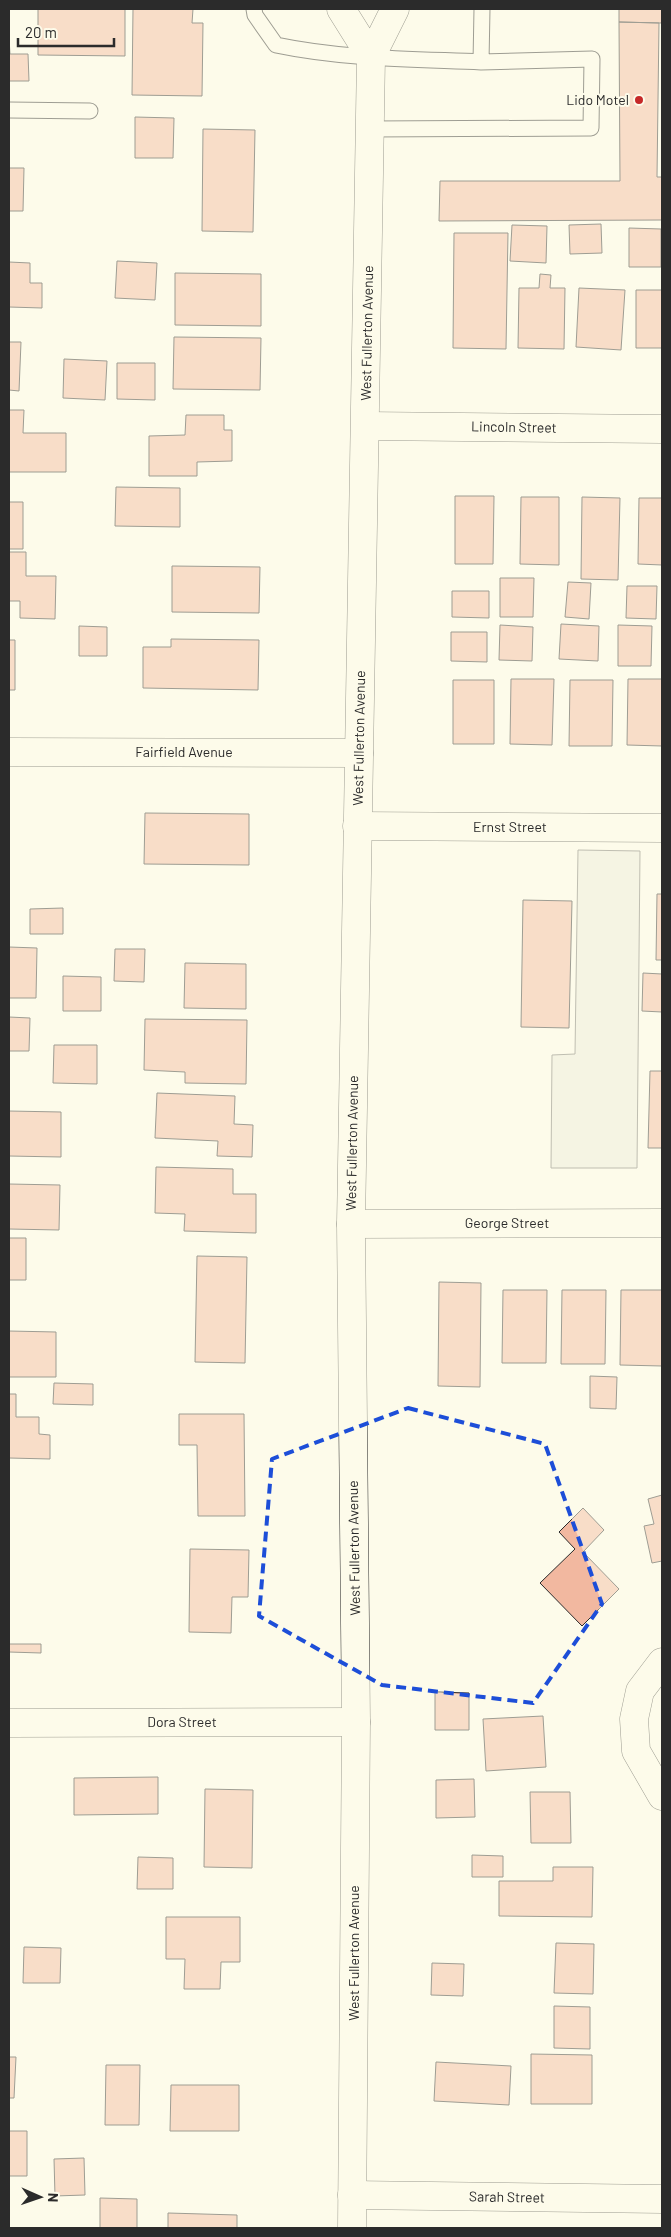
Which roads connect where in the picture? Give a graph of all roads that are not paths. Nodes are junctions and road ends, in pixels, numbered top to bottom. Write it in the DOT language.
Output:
graph roads {
  1 [pos="254,9"];
  2 [pos="341,9"];
  3 [pos="395,9"];
  4 [pos="482,9"];
  5 [pos="371,57"];
  6 [pos="481,62"];
  7 [pos="9,110"];
  8 [pos="90,111"];
  9 [pos="370,129"];
  10 [pos="366,426"];
  11 [pos="662,429"];
  12 [pos="9,752"];
  13 [pos="359,753"];
  14 [pos="357,826"];
  15 [pos="662,828"];
  16 [pos="662,1223"];
  17 [pos="351,1224"];
  18 [pos="662,1662"];
  19 [pos="356,1722"];
  20 [pos="9,1723"];
  21 [pos="662,1796"];
  22 [pos="352,2195"];
  23 [pos="662,2199"];
  24 [pos="352,2228"];
  1 -- 5 [label="lane"];
  2 -- 5 [label="street"];
  3 -- 5 [label="street, West Fullerton Avenue"];
  4 -- 6 [label="lane"];
  5 -- 6 [label="lane"];
  5 -- 9 [label="street, West Fullerton Avenue"];
  6 -- 9 [label="lane"];
  7 -- 8 [label="lane"];
  9 -- 10 [label="street, West Fullerton Avenue"];
  10 -- 11 [label="street, Lincoln Street"];
  10 -- 13 [label="street, West Fullerton Avenue"];
  12 -- 13 [label="street, Fairfield Avenue"];
  13 -- 14 [label="street, West Fullerton Avenue"];
  14 -- 15 [label="street, Ernst Street"];
  14 -- 17 [label="street, West Fullerton Avenue"];
  16 -- 17 [label="street, George Street"];
  17 -- 19 [label="street, West Fullerton Avenue"];
  18 -- 21 [label="street"];
  19 -- 20 [label="street, Dora Street"];
  19 -- 22 [label="street, West Fullerton Avenue"];
  22 -- 23 [label="street, Sarah Street"];
  22 -- 24 [label="street, West Fullerton Avenue"];
}
